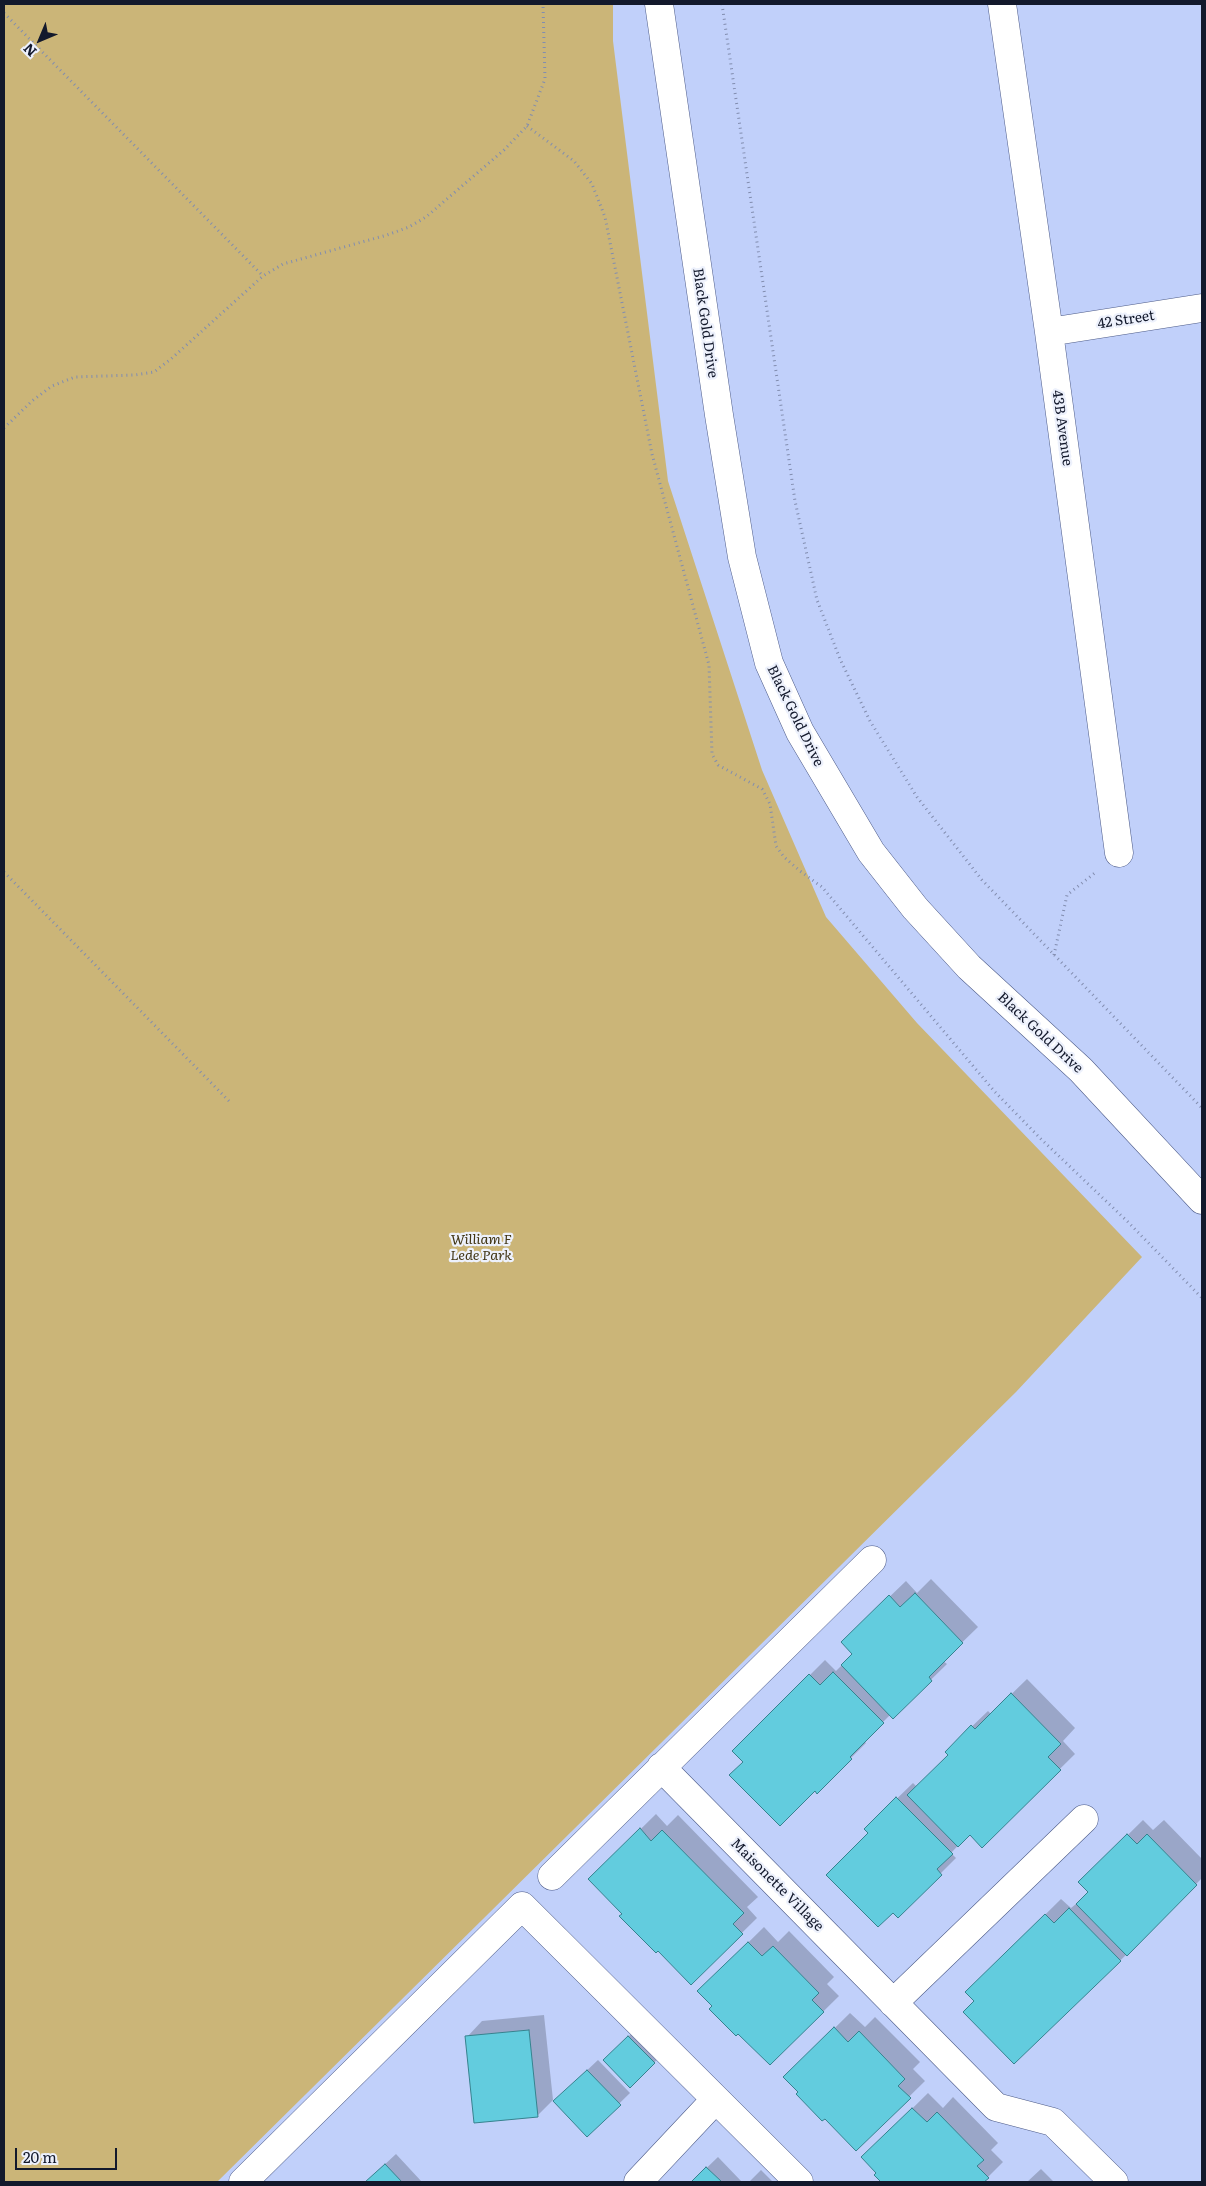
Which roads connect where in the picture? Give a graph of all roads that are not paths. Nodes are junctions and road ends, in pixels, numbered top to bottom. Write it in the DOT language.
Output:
graph roads {
  1 [pos="659,4"];
  2 [pos="1002,4"];
  3 [pos="1202,308"];
  4 [pos="1049,332"];
  5 [pos="1119,853"];
  6 [pos="1202,1200"];
  7 [pos="872,1560"];
  8 [pos="661,1767"];
  9 [pos="1084,1819"];
  10 [pos="552,1876"];
  11 [pos="892,2002"];
  12 [pos="716,2100"];
  13 [pos="244,2182"];
  14 [pos="638,2182"];
  15 [pos="799,2182"];
  16 [pos="1114,2182"];
  1 -- 6 [label="street, Black Gold Drive"];
  2 -- 4 [label="street, 43B Avenue"];
  3 -- 4 [label="street, 42 Street"];
  4 -- 5 [label="street, 43B Avenue"];
  7 -- 8 [label="street"];
  8 -- 10 [label="street"];
  8 -- 11 [label="street, Maisonette Village"];
  9 -- 11 [label="street"];
  11 -- 16 [label="street, Maisonette Village"];
  12 -- 13 [label="street"];
  12 -- 14 [label="street"];
  12 -- 15 [label="street"];
}
